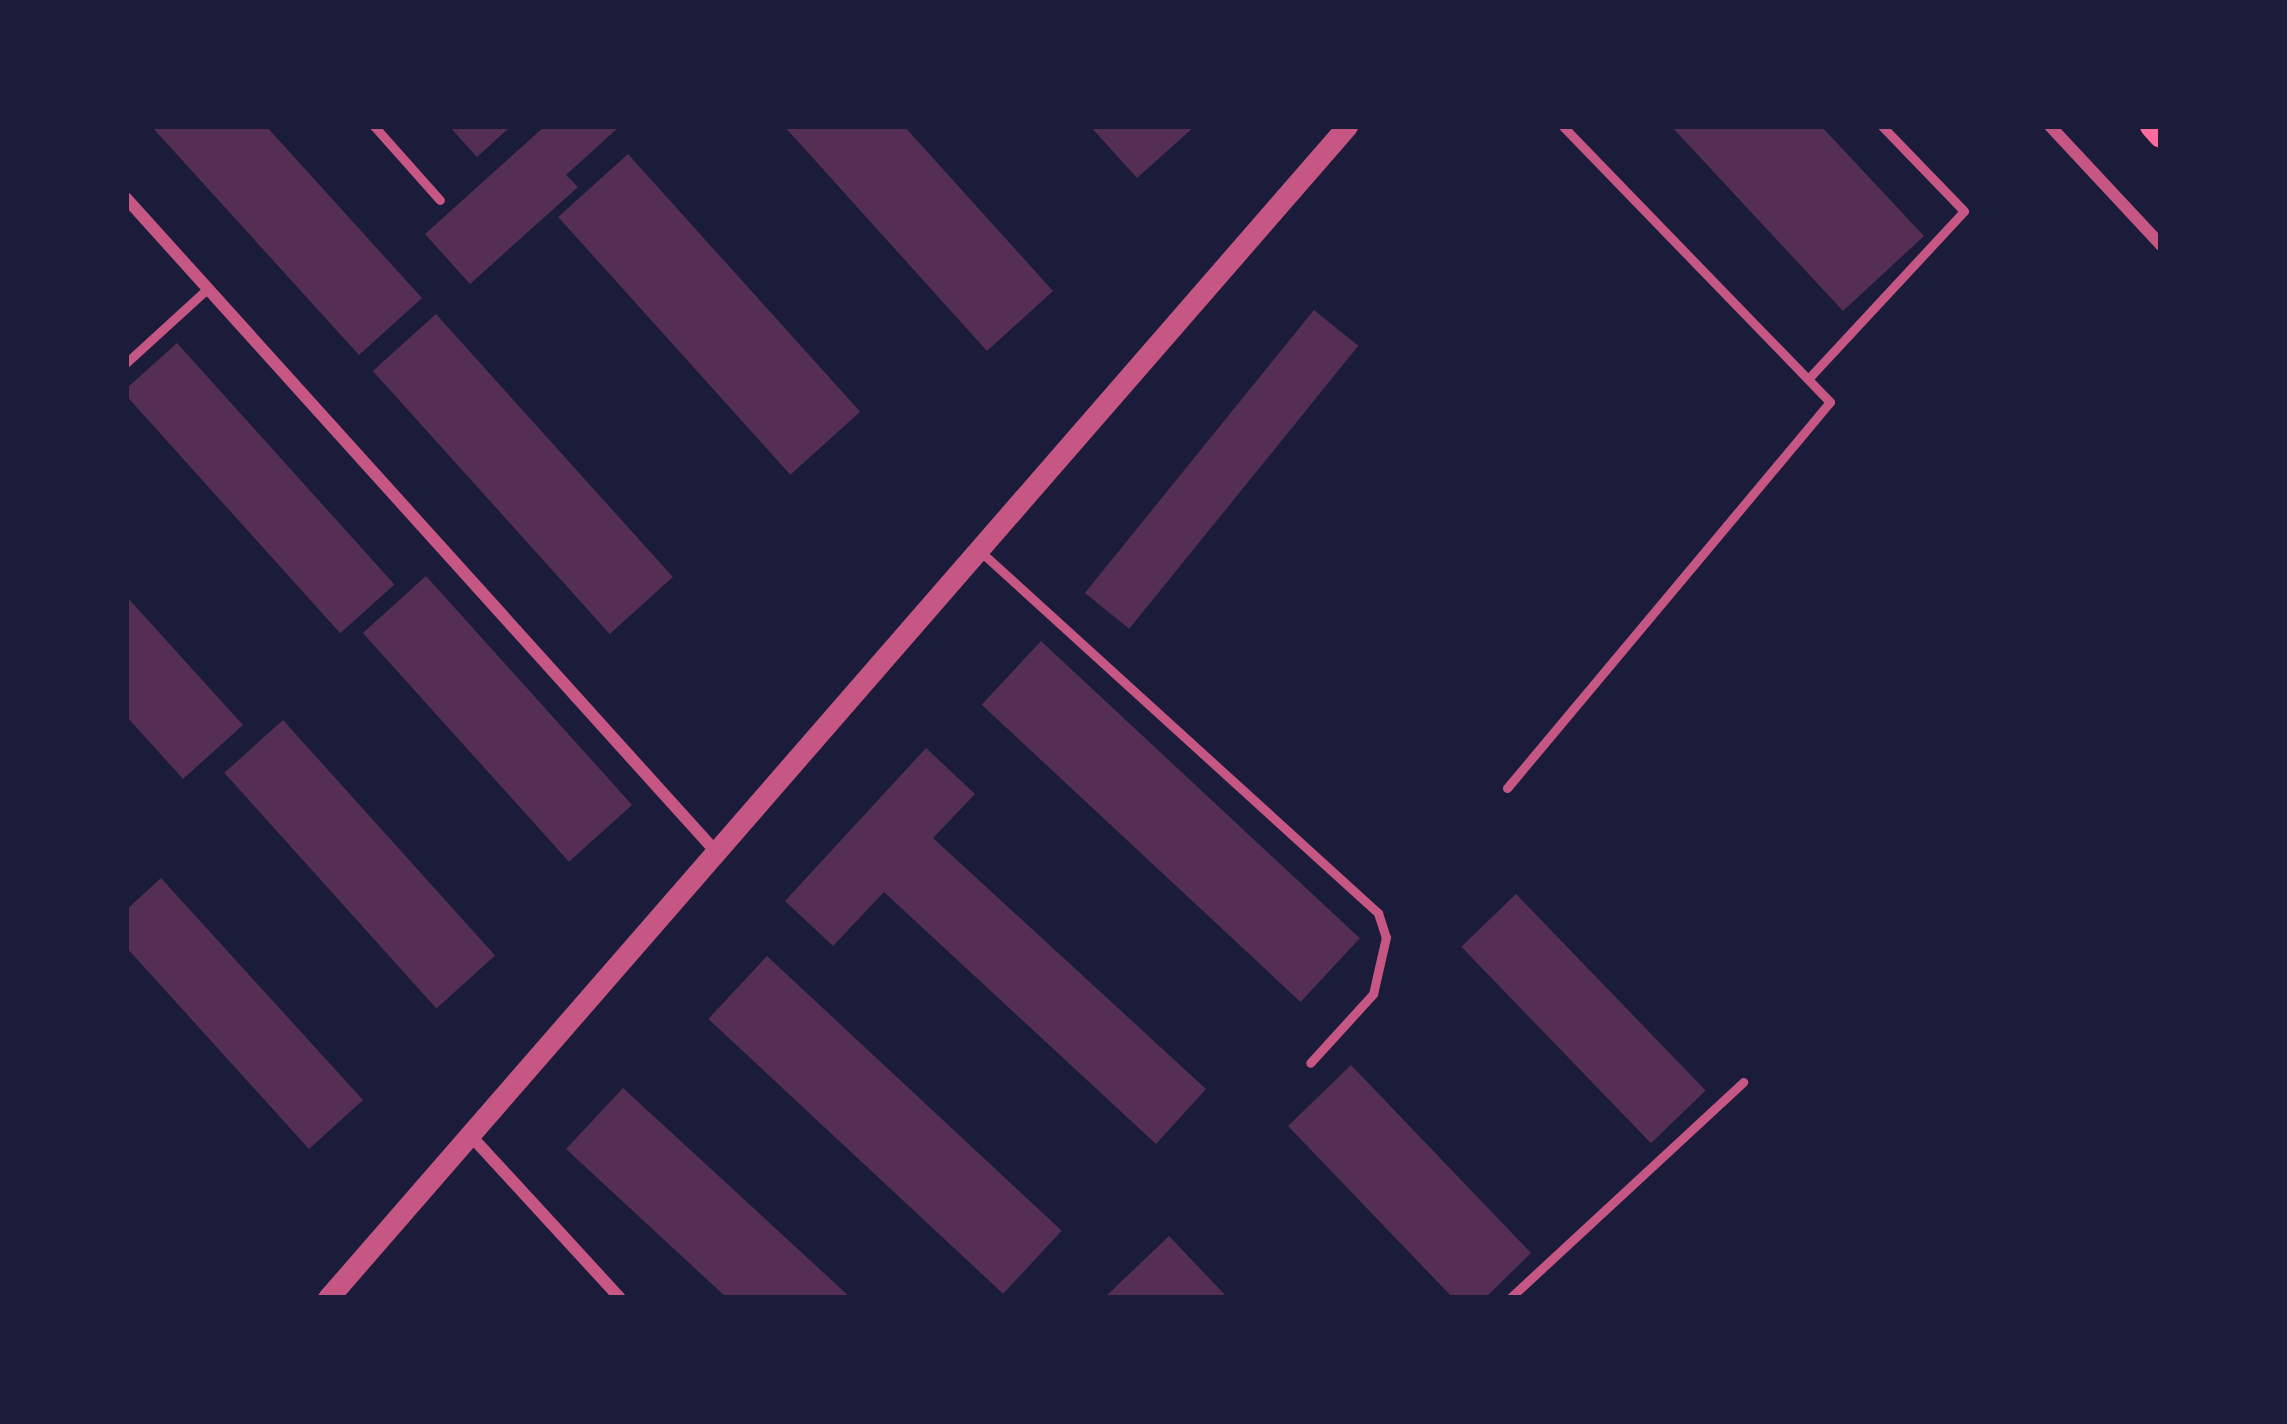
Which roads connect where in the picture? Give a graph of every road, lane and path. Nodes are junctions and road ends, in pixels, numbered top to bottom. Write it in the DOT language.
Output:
graph roads {
  1 [pos="374,126"];
  2 [pos="1347,126"];
  3 [pos="1563,126"];
  4 [pos="1882,126"];
  5 [pos="2050,126"];
  6 [pos="2152,126"];
  7 [pos="2161,136"];
  8 [pos="126,199"];
  9 [pos="440,200"];
  10 [pos="2161,245"];
  11 [pos="207,289"];
  12 [pos="126,363"];
  13 [pos="1808,379"];
  14 [pos="980,551"];
  15 [pos="1507,788"];
  16 [pos="718,854"];
  17 [pos="1310,1063"];
  18 [pos="1743,1082"];
  19 [pos="470,1136"];
  20 [pos="328,1298"];
  21 [pos="620,1298"];
  22 [pos="1510,1298"];
  1 -- 9 [label="lane"];
  2 -- 14 [label="street"];
  3 -- 13 [label="lane"];
  4 -- 13 [label="lane"];
  5 -- 10 [label="street"];
  6 -- 7 [label="main road"];
  8 -- 11 [label="street"];
  11 -- 12 [label="lane"];
  11 -- 16 [label="street"];
  13 -- 15 [label="lane"];
  14 -- 16 [label="street"];
  14 -- 17 [label="lane"];
  16 -- 19 [label="street"];
  18 -- 22 [label="lane"];
  19 -- 20 [label="street"];
  19 -- 21 [label="street"];
}
